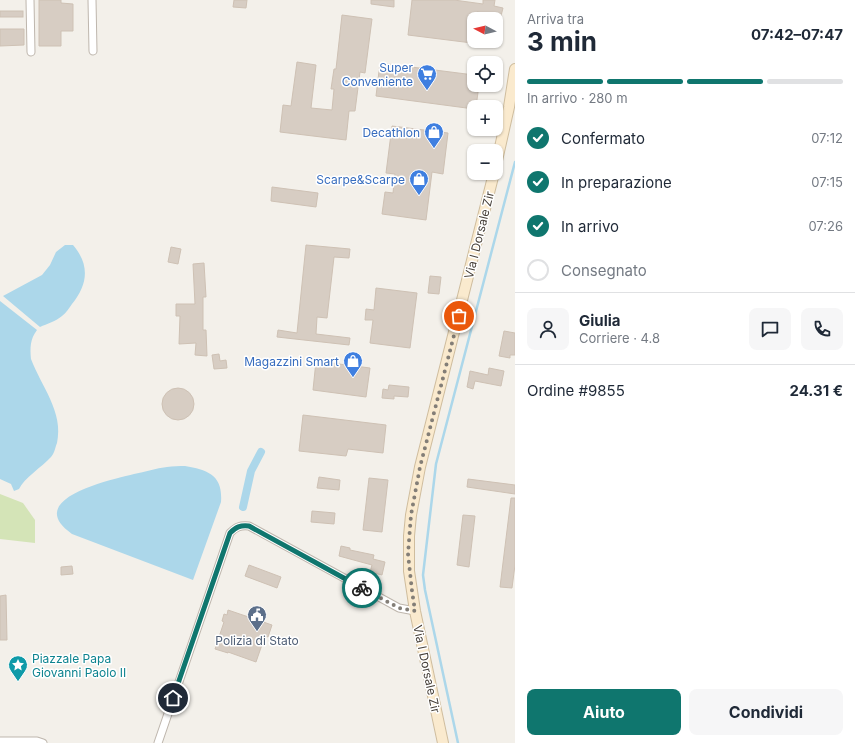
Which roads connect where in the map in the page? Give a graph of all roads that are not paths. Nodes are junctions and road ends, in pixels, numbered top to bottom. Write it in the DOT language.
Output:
graph roads {
  1 [pos="30,0"];
  2 [pos="92,0"];
  3 [pos="93,51"];
  4 [pos="31,52"];
  5 [pos="515,69"];
  6 [pos="501,144"];
  7 [pos="492,180"];
  8 [pos="415,611"];
  9 [pos="0,740"];
  10 [pos="43,743"];
  11 [pos="158,743"];
  12 [pos="443,743"];
  1 -- 4 [label="street"];
  2 -- 3 [label="street"];
  5 -- 6 [label="main road"];
  7 -- 8 [label="main road, Via I Dorsale Zir"];
  8 -- 11 [label="street"];
  8 -- 12 [label="main road, Via I Dorsale Zir"];
  9 -- 10 [label="street"];
}
